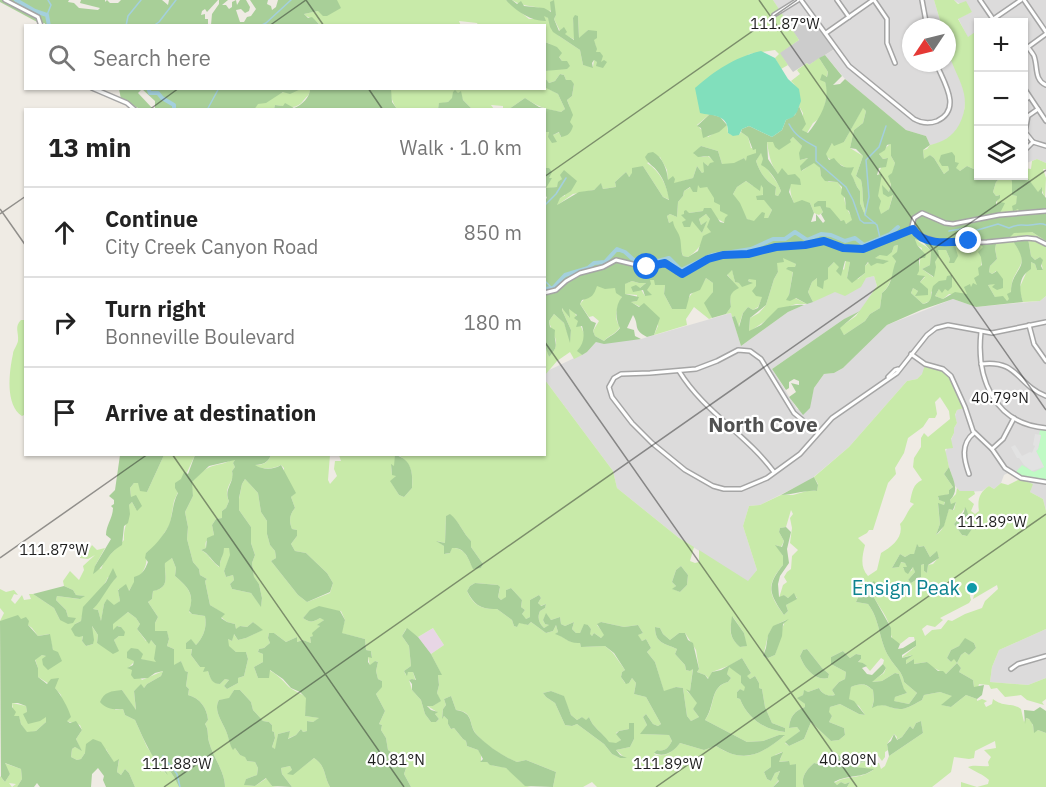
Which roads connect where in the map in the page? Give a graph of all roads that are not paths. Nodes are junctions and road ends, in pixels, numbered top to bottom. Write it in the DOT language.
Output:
graph roads {
  1 [pos="5,0"];
  2 [pos="800,0"];
  3 [pos="837,0"];
  4 [pos="874,0"];
  5 [pos="922,0"];
  6 [pos="980,0"];
  7 [pos="1022,0"];
  8 [pos="774,15"];
  9 [pos="849,17"];
  10 [pos="925,18"];
  11 [pos="992,18"];
  12 [pos="995,18"];
  13 [pos="40,24"];
  14 [pos="1046,33"];
  15 [pos="825,34"];
  16 [pos="1028,47"];
  17 [pos="895,63"];
  18 [pos="940,72"];
  19 [pos="1046,85"];
  20 [pos="96,90"];
  21 [pos="1029,96"];
  22 [pos="132,108"];
  23 [pos="1038,109"];
  24 [pos="1046,120"];
  25 [pos="1034,142"];
  26 [pos="1046,146"];
  27 [pos="1028,147"];
  28 [pos="1046,211"];
  29 [pos="913,228"];
  30 [pos="1046,244"];
  31 [pos="546,292"];
  32 [pos="1046,322"];
  33 [pos="1029,325"];
  34 [pos="981,332"];
  35 [pos="911,354"];
  36 [pos="1046,361"];
  37 [pos="981,364"];
  38 [pos="679,371"];
  39 [pos="1046,396"];
  40 [pos="1014,418"];
  41 [pos="1046,428"];
  42 [pos="818,433"];
  43 [pos="974,433"];
  44 [pos="992,449"];
  45 [pos="774,472"];
  46 [pos="969,474"];
  47 [pos="1046,482"];
  48 [pos="1046,656"];
  49 [pos="1011,669"];
  1 -- 13 [label="street"];
  2 -- 8 [label="street"];
  2 -- 15 [label="street"];
  3 -- 9 [label="street"];
  4 -- 9 [label="street"];
  4 -- 17 [label="street"];
  5 -- 10 [label="street"];
  6 -- 11 [label="street"];
  7 -- 12 [label="street"];
  7 -- 14 [label="street"];
  9 -- 15 [label="street"];
  14 -- 16 [label="street"];
  15 -- 18 [label="street"];
  16 -- 19 [label="street"];
  20 -- 22 [label="street"];
  21 -- 23 [label="street"];
  23 -- 24 [label="street"];
  23 -- 25 [label="street"];
  25 -- 26 [label="street"];
  25 -- 27 [label="street"];
  28 -- 29 [label="street"];
  29 -- 30 [label="street"];
  29 -- 31 [label="street"];
  32 -- 33 [label="street"];
  33 -- 34 [label="street"];
  33 -- 36 [label="street"];
  34 -- 35 [label="street"];
  34 -- 37 [label="street"];
  35 -- 42 [label="street"];
  35 -- 43 [label="street"];
  37 -- 39 [label="street"];
  37 -- 40 [label="street"];
  38 -- 42 [label="street"];
  38 -- 45 [label="street"];
  38 -- 45 [label="street"];
  40 -- 41 [label="street"];
  40 -- 44 [label="street"];
  42 -- 45 [label="street"];
  43 -- 44 [label="street"];
  43 -- 46 [label="street"];
  44 -- 47 [label="street"];
  48 -- 49 [label="street"];
}
